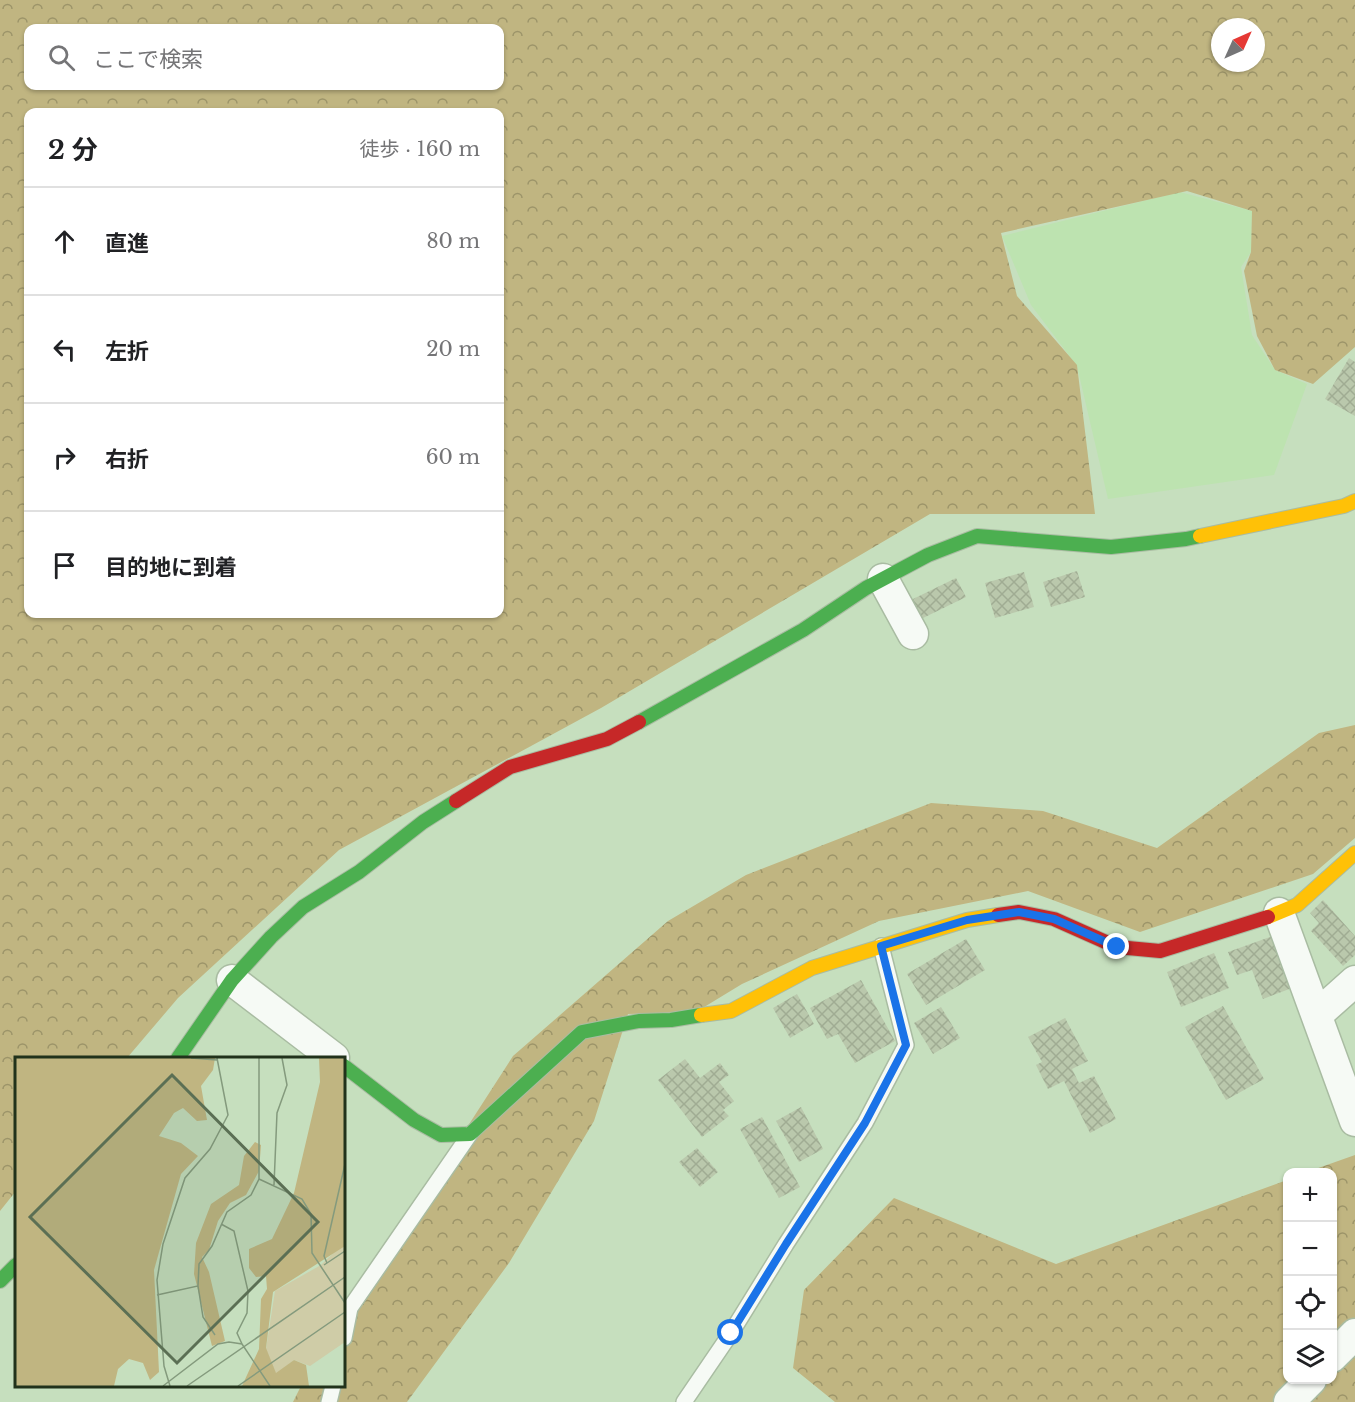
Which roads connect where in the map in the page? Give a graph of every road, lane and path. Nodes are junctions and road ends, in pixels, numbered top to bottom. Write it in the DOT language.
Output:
graph roads {
  1 [pos="1355,501"];
  2 [pos="883,579"];
  3 [pos="913,634"];
  4 [pos="1355,853"];
  5 [pos="1279,913"];
  6 [pos="881,946"];
  7 [pos="231,980"];
  8 [pos="1355,981"];
  9 [pos="1317,1015"];
  10 [pos="179,1057"];
  11 [pos="331,1057"];
  12 [pos="345,1067"];
  13 [pos="1355,1120"];
  14 [pos="470,1134"];
  15 [pos="15,1266"];
  16 [pos="0,1281"];
  17 [pos="345,1333"];
  18 [pos="1355,1334"];
  19 [pos="1337,1352"];
  20 [pos="1307,1384"];
  21 [pos="333,1387"];
  22 [pos="329,1402"];
  23 [pos="684,1402"];
  24 [pos="1288,1402"];
  1 -- 2 [label="street"];
  2 -- 3 [label="street"];
  2 -- 7 [label="street"];
  4 -- 5 [label="street"];
  5 -- 6 [label="street"];
  5 -- 9 [label="street"];
  6 -- 14 [label="street"];
  6 -- 23 [label="lane"];
  7 -- 10 [label="street"];
  7 -- 11 [label="street"];
  8 -- 9 [label="street"];
  9 -- 13 [label="street"];
  12 -- 14 [label="street"];
  14 -- 17 [label="lane"];
  15 -- 16 [label="street"];
  18 -- 19 [label="street"];
  20 -- 24 [label="street"];
  21 -- 22 [label="lane"];
}
